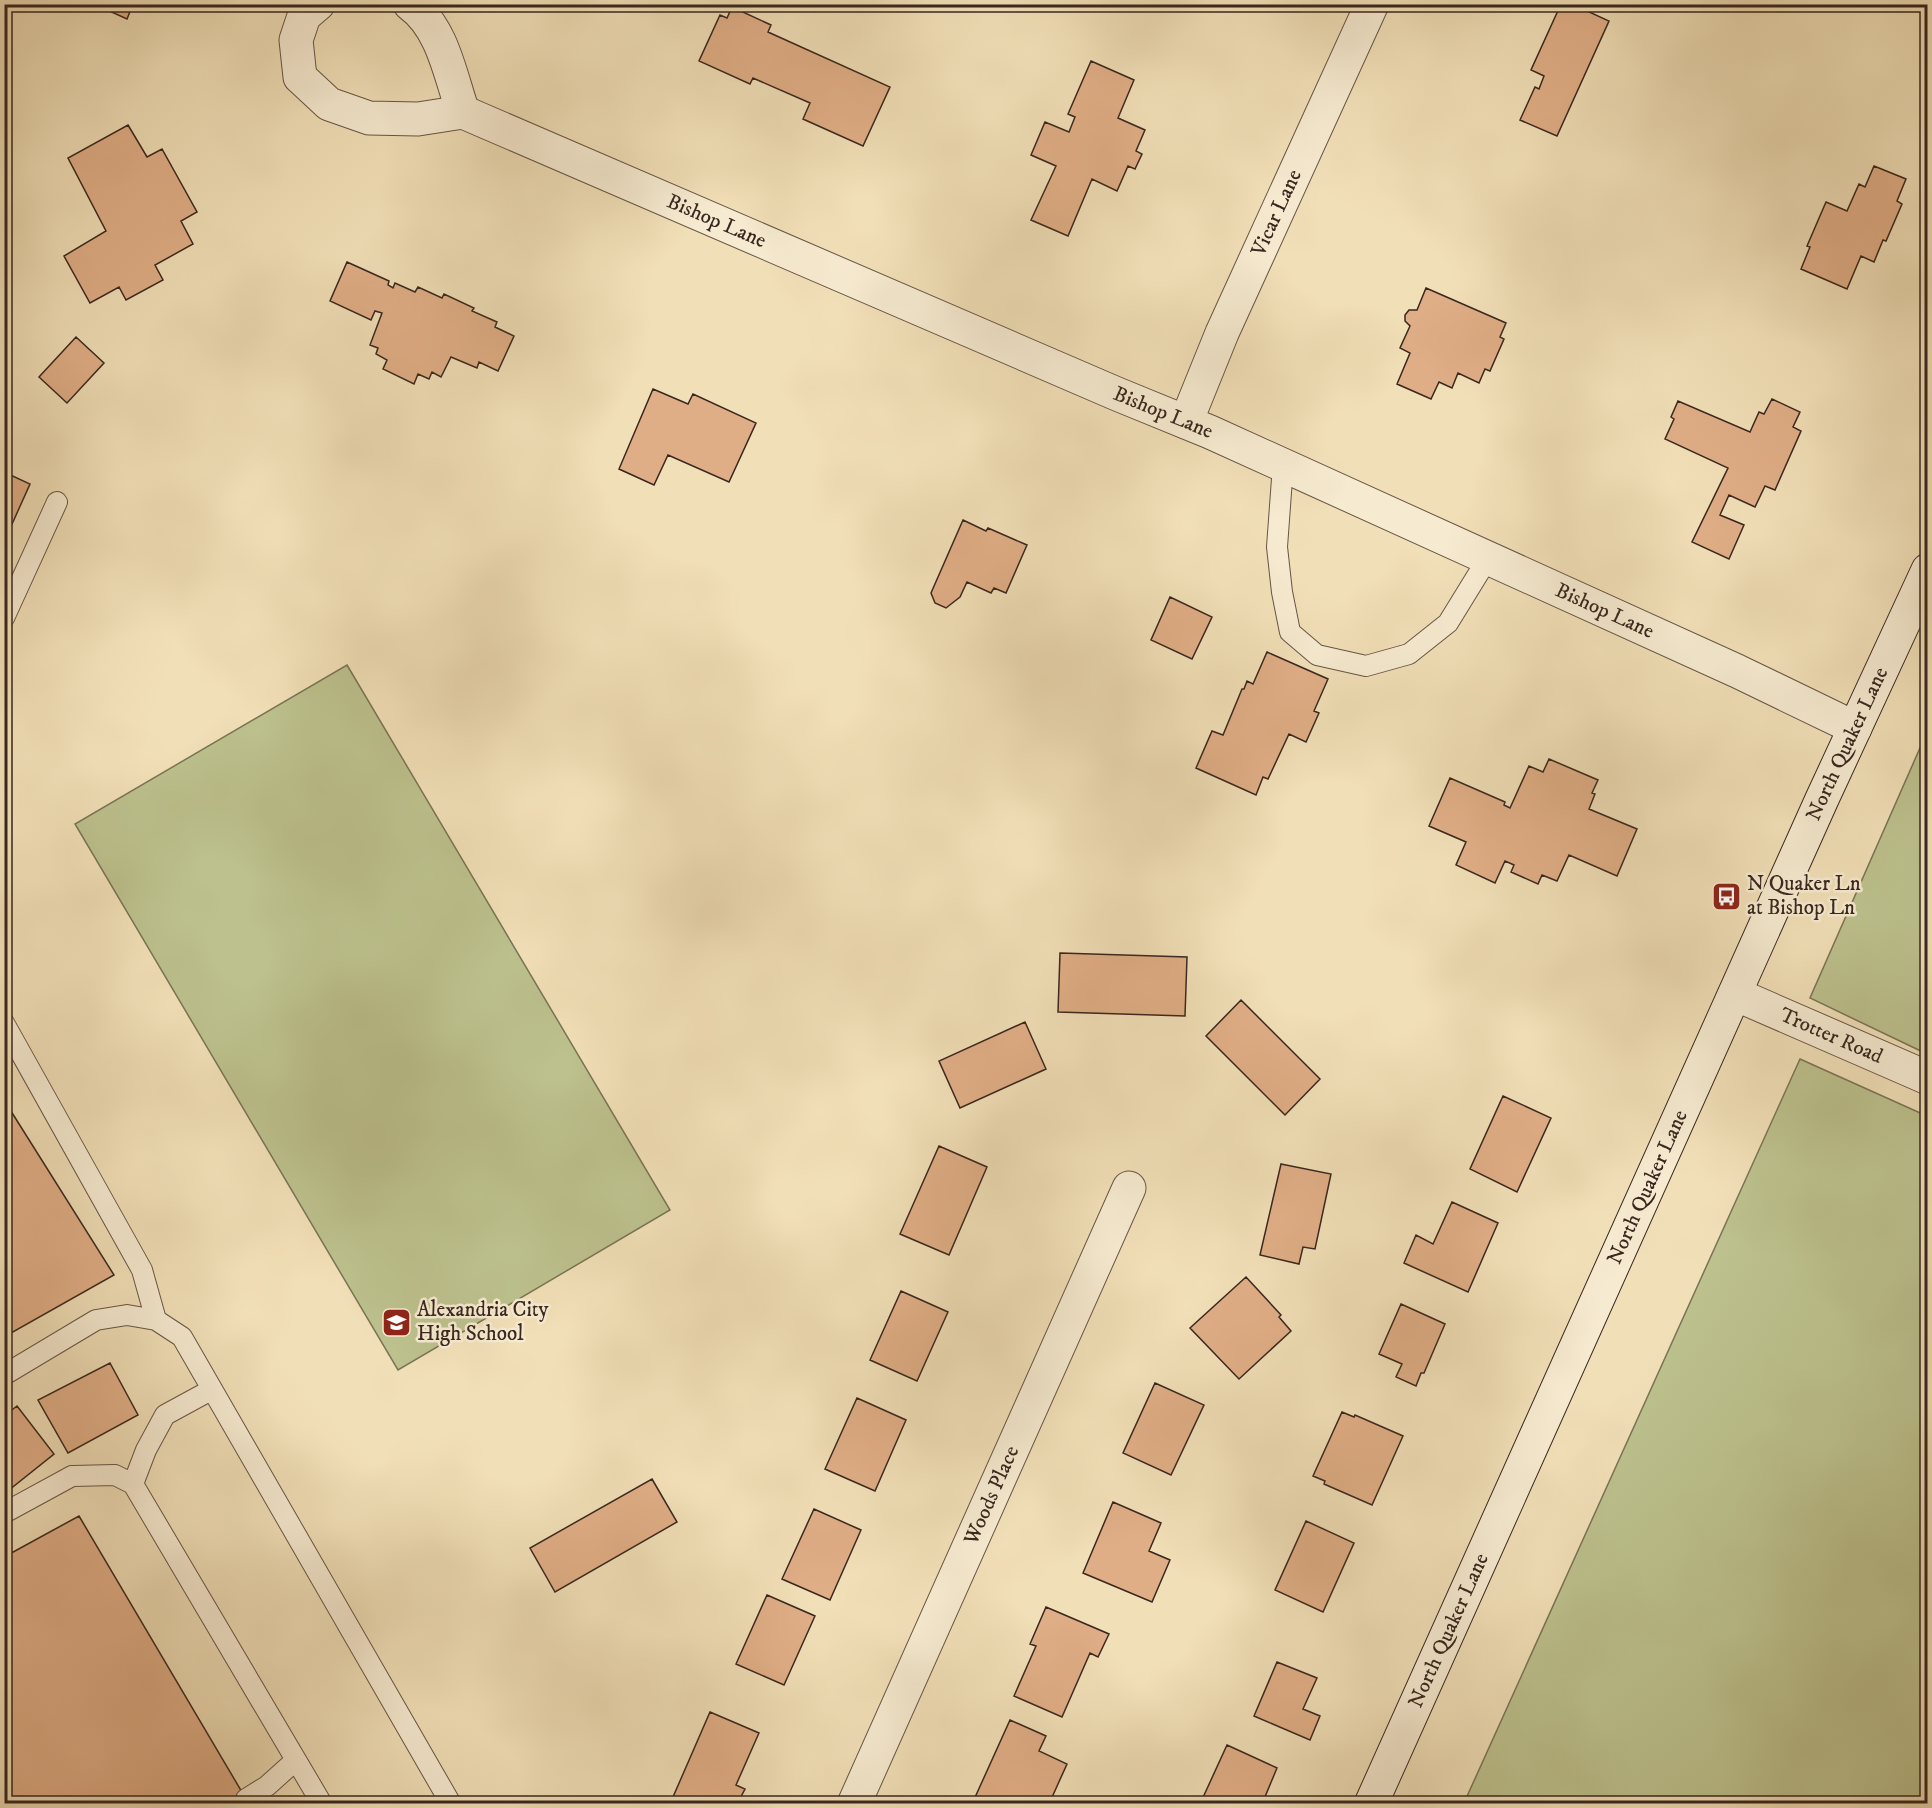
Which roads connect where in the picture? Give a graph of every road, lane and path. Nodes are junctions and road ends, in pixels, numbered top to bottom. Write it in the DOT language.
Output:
graph roads {
  1 [pos="318,4"];
  2 [pos="410,4"];
  3 [pos="1372,4"];
  4 [pos="463,112"];
  5 [pos="1186,422"];
  6 [pos="1283,465"];
  7 [pos="57,502"];
  8 [pos="1488,558"];
  9 [pos="1928,570"];
  10 [pos="4,618"];
  11 [pos="1855,728"];
  12 [pos="1735,994"];
  13 [pos="4,1023"];
  14 [pos="1928,1078"];
  15 [pos="1130,1188"];
  16 [pos="156,1320"];
  17 [pos="4,1375"];
  18 [pos="211,1390"];
  19 [pos="133,1484"];
  20 [pos="4,1513"];
  21 [pos="296,1760"];
  22 [pos="246,1799"];
  23 [pos="322,1803"];
  24 [pos="451,1803"];
  25 [pos="854,1803"];
  26 [pos="1371,1803"];
  1 -- 4 [label="street"];
  2 -- 4 [label="street"];
  3 -- 5 [label="street, Vicar Lane"];
  4 -- 5 [label="street, Bishop Lane"];
  5 -- 6 [label="street, Bishop Lane"];
  6 -- 8 [label="street, Bishop Lane"];
  6 -- 8 [label="lane"];
  7 -- 10 [label="lane"];
  8 -- 11 [label="street, Bishop Lane"];
  9 -- 11 [label="street, North Quaker Lane"];
  11 -- 12 [label="street, North Quaker Lane"];
  12 -- 14 [label="street, Trotter Road"];
  12 -- 26 [label="street, North Quaker Lane"];
  13 -- 16 [label="lane"];
  15 -- 25 [label="street, Woods Place"];
  16 -- 17 [label="lane"];
  16 -- 18 [label="lane"];
  18 -- 19 [label="lane"];
  18 -- 24 [label="lane"];
  19 -- 20 [label="lane"];
  19 -- 21 [label="lane"];
  21 -- 22 [label="lane"];
  21 -- 23 [label="lane"];
}
